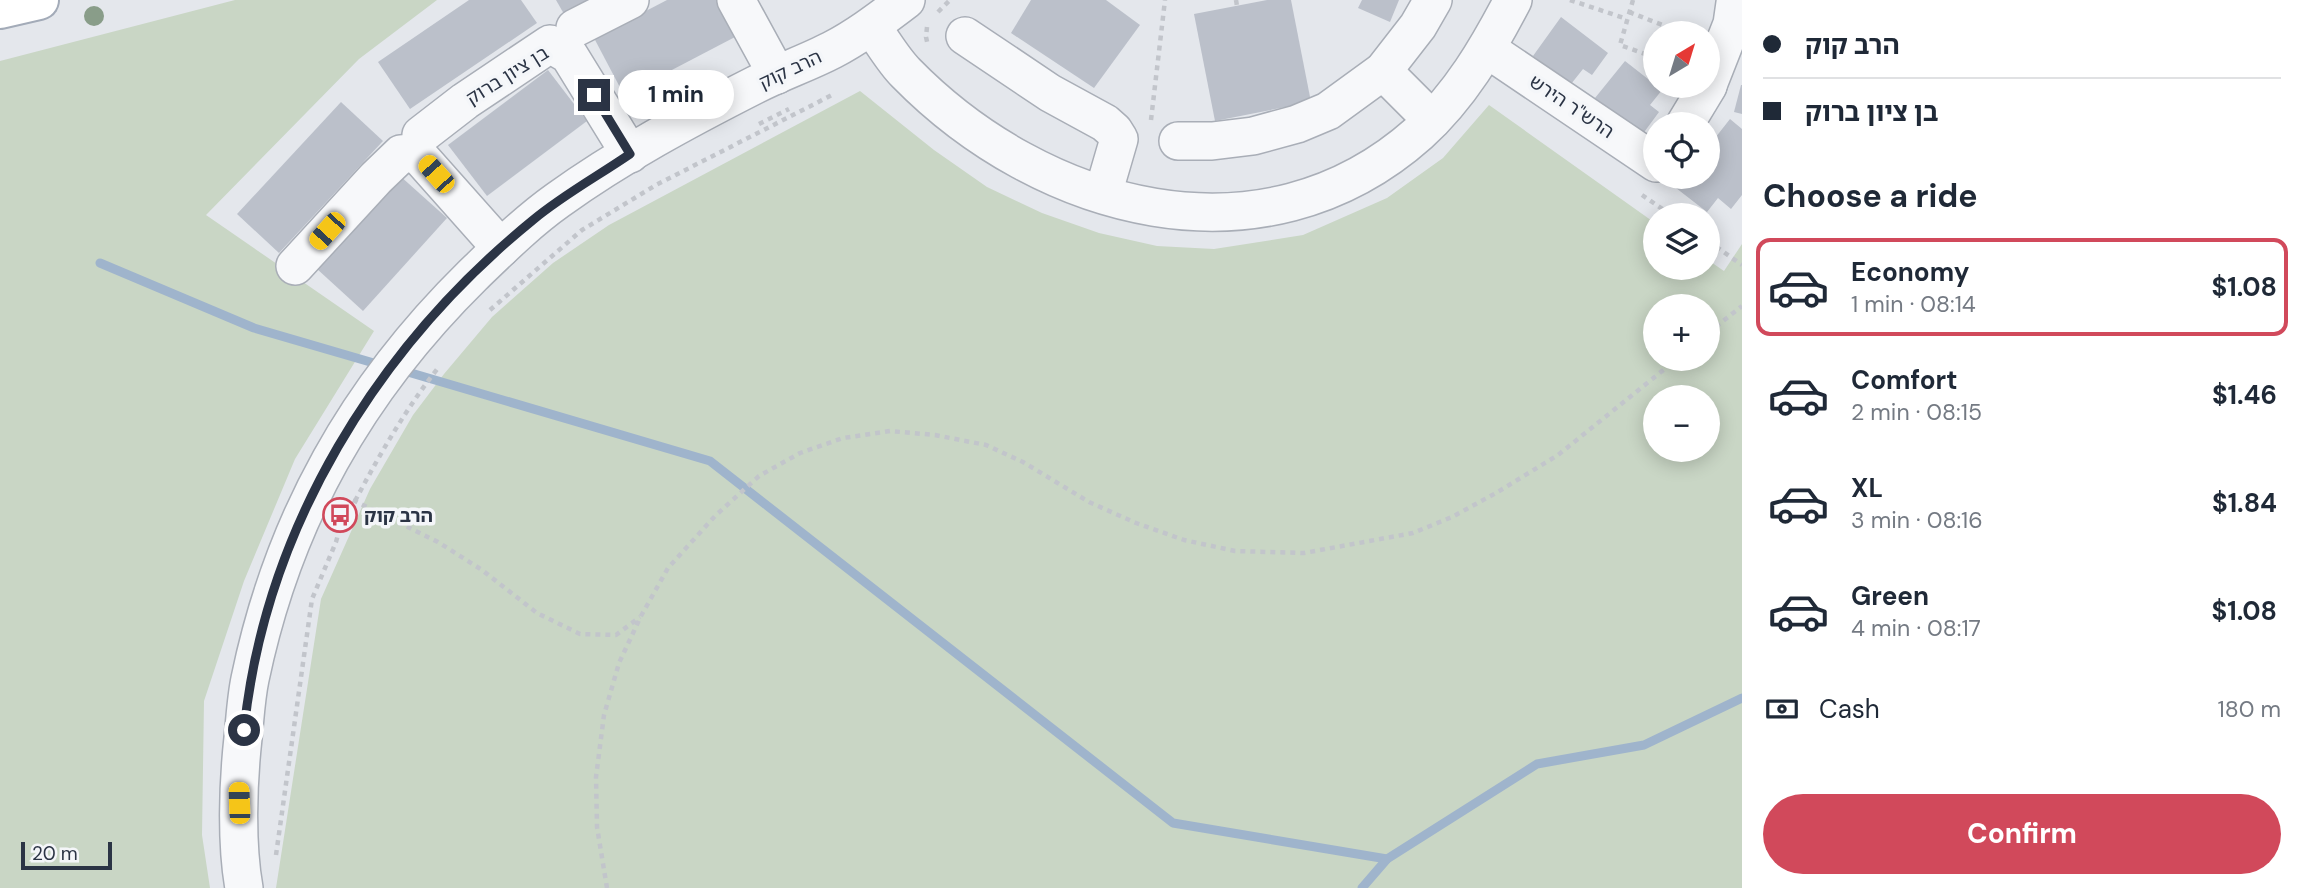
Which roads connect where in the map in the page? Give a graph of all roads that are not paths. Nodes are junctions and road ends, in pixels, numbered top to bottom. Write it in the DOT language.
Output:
graph roads {
  1 [pos="39,0"];
  2 [pos="630,0"];
  3 [pos="736,0"];
  4 [pos="906,0"];
  5 [pos="1433,0"];
  6 [pos="1513,0"];
  7 [pos="1735,3"];
  8 [pos="0,9"];
  9 [pos="872,27"];
  10 [pos="575,28"];
  11 [pos="965,36"];
  12 [pos="1487,49"];
  13 [pos="1720,54"];
  14 [pos="1383,71"];
  15 [pos="777,75"];
  16 [pos="1433,120"];
  17 [pos="1165,132"];
  18 [pos="421,135"];
  19 [pos="630,154"];
  20 [pos="1643,154"];
  21 [pos="1103,194"];
  22 [pos="501,248"];
  23 [pos="295,266"];
  24 [pos="244,888"];
  1 -- 8 [label="main road"];
  2 -- 10 [label="street"];
  3 -- 15 [label="street"];
  4 -- 9 [label="street, הרב קוק"];
  5 -- 14 [label="street"];
  6 -- 12 [label="street"];
  7 -- 13 [label="street"];
  9 -- 15 [label="street, הרב קוק"];
  9 -- 21 [label="street"];
  11 -- 21 [label="street"];
  12 -- 16 [label="street"];
  12 -- 20 [label="street, הרש\"ר הירש"];
  14 -- 16 [label="street"];
  14 -- 17 [label="street"];
  15 -- 19 [label="street, הרב קוק"];
  16 -- 21 [label="street"];
  18 -- 19 [label="street, בן ציון ברוק"];
  19 -- 22 [label="street, הרב קוק"];
  22 -- 23 [label="street"];
  22 -- 24 [label="street, הרב קוק"];
}
